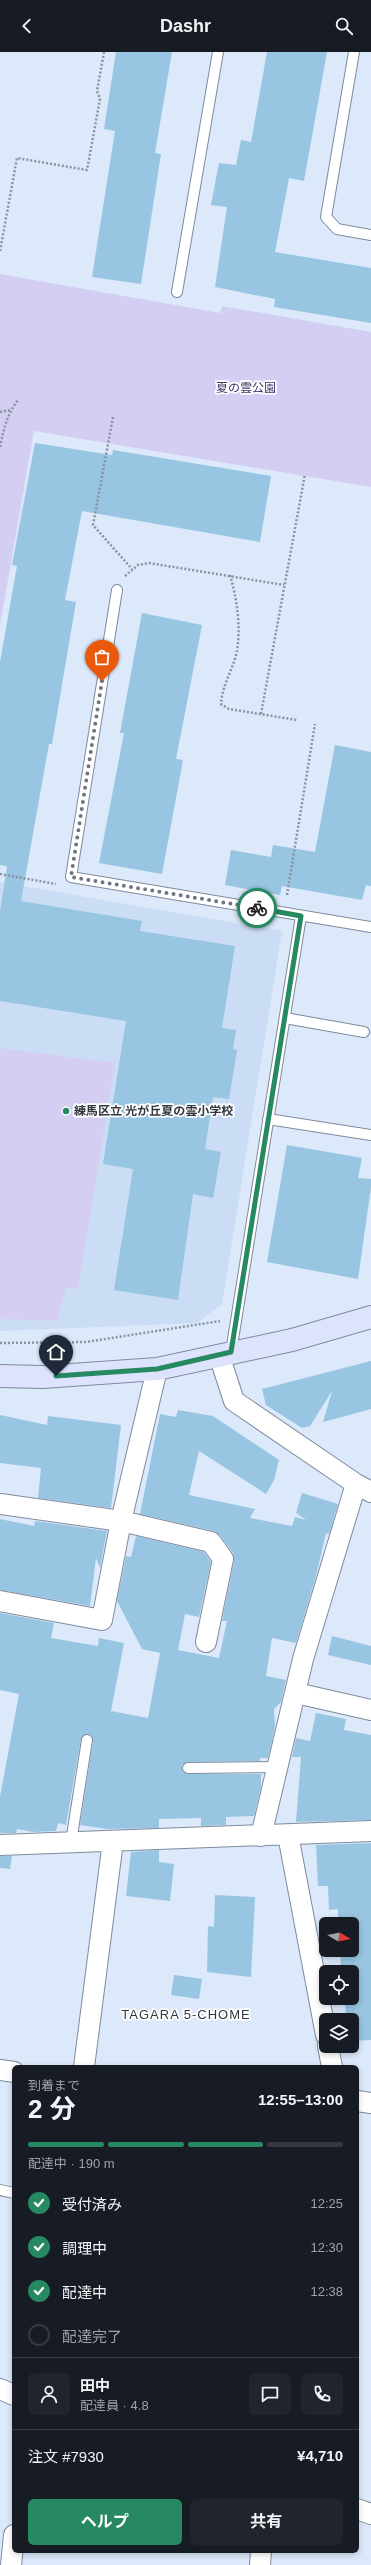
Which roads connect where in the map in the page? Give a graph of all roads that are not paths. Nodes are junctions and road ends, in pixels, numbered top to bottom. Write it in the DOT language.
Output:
graph roads {
  1 [pos="218,52"];
  2 [pos="354,52"];
  3 [pos="371,235"];
  4 [pos="177,292"];
  5 [pos="117,590"];
  6 [pos="301,916"];
  7 [pos="371,927"];
  8 [pos="285,1018"];
  9 [pos="364,1032"];
  10 [pos="268,1119"];
  11 [pos="371,1135"];
  12 [pos="371,1317"];
  13 [pos="225,1354"];
  14 [pos="157,1369"];
  15 [pos="0,1376"];
  16 [pos="364,1488"];
  17 [pos="0,1504"];
  18 [pos="121,1521"];
  19 [pos="0,1601"];
  20 [pos="206,1642"];
  21 [pos="296,1693"];
  22 [pos="371,1710"];
  23 [pos="87,1740"];
  24 [pos="278,1767"];
  25 [pos="188,1768"];
  26 [pos="371,1831"];
  27 [pos="288,1835"];
  28 [pos="261,1836"];
  29 [pos="113,1841"];
  30 [pos="72,1842"];
  31 [pos="0,1845"];
  32 [pos="322,2013"];
  33 [pos="329,2053"];
  34 [pos="84,2065"];
  35 [pos="332,2065"];
  36 [pos="0,2070"];
  37 [pos="12,2072"];
  38 [pos="359,2101"];
  39 [pos="371,2103"];
  40 [pos="0,2190"];
  41 [pos="12,2193"];
  42 [pos="0,2389"];
  43 [pos="12,2394"];
  44 [pos="359,2510"];
  45 [pos="371,2514"];
  46 [pos="12,2553"];
  47 [pos="261,2553"];
  48 [pos="11,2565"];
  49 [pos="260,2565"];
  1 -- 4 [label="lane"];
  2 -- 3 [label="lane"];
  5 -- 6 [label="lane"];
  6 -- 7 [label="lane"];
  6 -- 8 [label="lane"];
  8 -- 9 [label="lane"];
  8 -- 10 [label="lane"];
  10 -- 11 [label="lane"];
  10 -- 13 [label="lane"];
  12 -- 13 [label="street"];
  13 -- 14 [label="street"];
  13 -- 16 [label="street"];
  14 -- 15 [label="street"];
  14 -- 18 [label="street"];
  16 -- 21 [label="street"];
  17 -- 18 [label="street"];
  18 -- 19 [label="street"];
  18 -- 20 [label="street"];
  21 -- 22 [label="street"];
  21 -- 24 [label="street"];
  23 -- 30 [label="lane"];
  24 -- 25 [label="lane"];
  24 -- 28 [label="street"];
  26 -- 27 [label="street"];
  27 -- 28 [label="street"];
  27 -- 32 [label="street"];
  28 -- 29 [label="street"];
  29 -- 30 [label="street"];
  29 -- 34 [label="street"];
  30 -- 31 [label="street"];
  33 -- 35 [label="street"];
  36 -- 37 [label="street"];
  38 -- 39 [label="street"];
  40 -- 41 [label="lane"];
  42 -- 43 [label="street"];
  44 -- 45 [label="street"];
  46 -- 48 [label="street"];
  47 -- 49 [label="street"];
}
